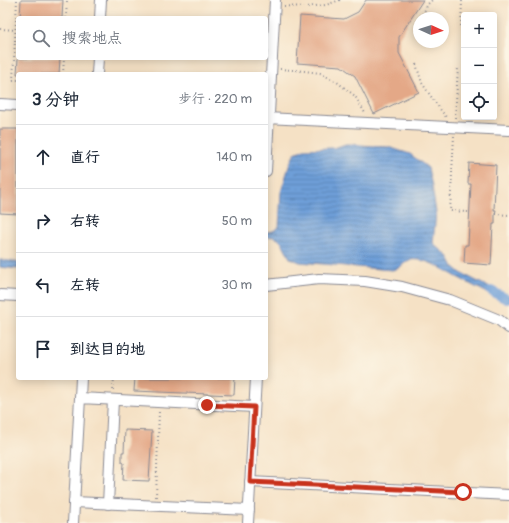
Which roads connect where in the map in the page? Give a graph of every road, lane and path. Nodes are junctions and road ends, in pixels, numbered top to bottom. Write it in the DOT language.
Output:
graph roads {
  1 [pos="17,0"];
  2 [pos="67,0"];
  3 [pos="101,0"];
  4 [pos="340,0"];
  5 [pos="432,0"];
  6 [pos="462,0"];
  7 [pos="274,3"];
  8 [pos="424,12"];
  9 [pos="66,16"];
  10 [pos="100,16"];
  11 [pos="460,26"];
  12 [pos="0,29"];
  13 [pos="15,30"];
  14 [pos="64,60"];
  15 [pos="98,60"];
  16 [pos="416,64"];
  17 [pos="458,67"];
  18 [pos="271,69"];
  19 [pos="63,72"];
  20 [pos="97,72"];
  21 [pos="16,80"];
  22 [pos="0,104"];
  23 [pos="16,105"];
  24 [pos="268,106"];
  25 [pos="268,118"];
  26 [pos="372,123"];
  27 [pos="455,128"];
  28 [pos="509,130"];
  29 [pos="469,212"];
  30 [pos="495,214"];
  31 [pos="509,215"];
  32 [pos="268,285"];
  33 [pos="0,295"];
  34 [pos="16,296"];
  35 [pos="509,328"];
  36 [pos="81,380"];
  37 [pos="256,380"];
  38 [pos="80,398"];
  39 [pos="113,400"];
  40 [pos="160,402"];
  41 [pos="254,407"];
  42 [pos="250,482"];
  43 [pos="509,495"];
  44 [pos="74,502"];
  45 [pos="108,504"];
  46 [pos="156,506"];
  47 [pos="249,510"];
  48 [pos="73,523"];
  49 [pos="248,523"];
  1 -- 13 [label="path"];
  2 -- 9 [label="path"];
  3 -- 10 [label="lane"];
  4 -- 7 [label="path"];
  5 -- 8 [label="path"];
  6 -- 11 [label="path"];
  7 -- 18 [label="lane"];
  12 -- 13 [label="path"];
  13 -- 21 [label="path"];
  14 -- 19 [label="path"];
  15 -- 20 [label="lane"];
  16 -- 27 [label="path"];
  17 -- 27 [label="path"];
  18 -- 24 [label="lane"];
  18 -- 26 [label="path"];
  22 -- 23 [label="lane"];
  25 -- 26 [label="lane"];
  26 -- 27 [label="lane"];
  27 -- 28 [label="lane"];
  27 -- 29 [label="path"];
  30 -- 31 [label="path"];
  32 -- 35 [label="lane"];
  33 -- 34 [label="lane"];
  36 -- 38 [label="lane"];
  37 -- 41 [label="lane"];
  38 -- 39 [label="lane"];
  38 -- 44 [label="lane"];
  39 -- 40 [label="lane"];
  39 -- 45 [label="lane"];
  40 -- 41 [label="lane"];
  40 -- 46 [label="path"];
  41 -- 42 [label="lane"];
  42 -- 43 [label="lane"];
  42 -- 47 [label="lane"];
  44 -- 45 [label="lane"];
  44 -- 48 [label="lane"];
  45 -- 46 [label="lane"];
  46 -- 47 [label="lane"];
  47 -- 49 [label="lane"];
}
